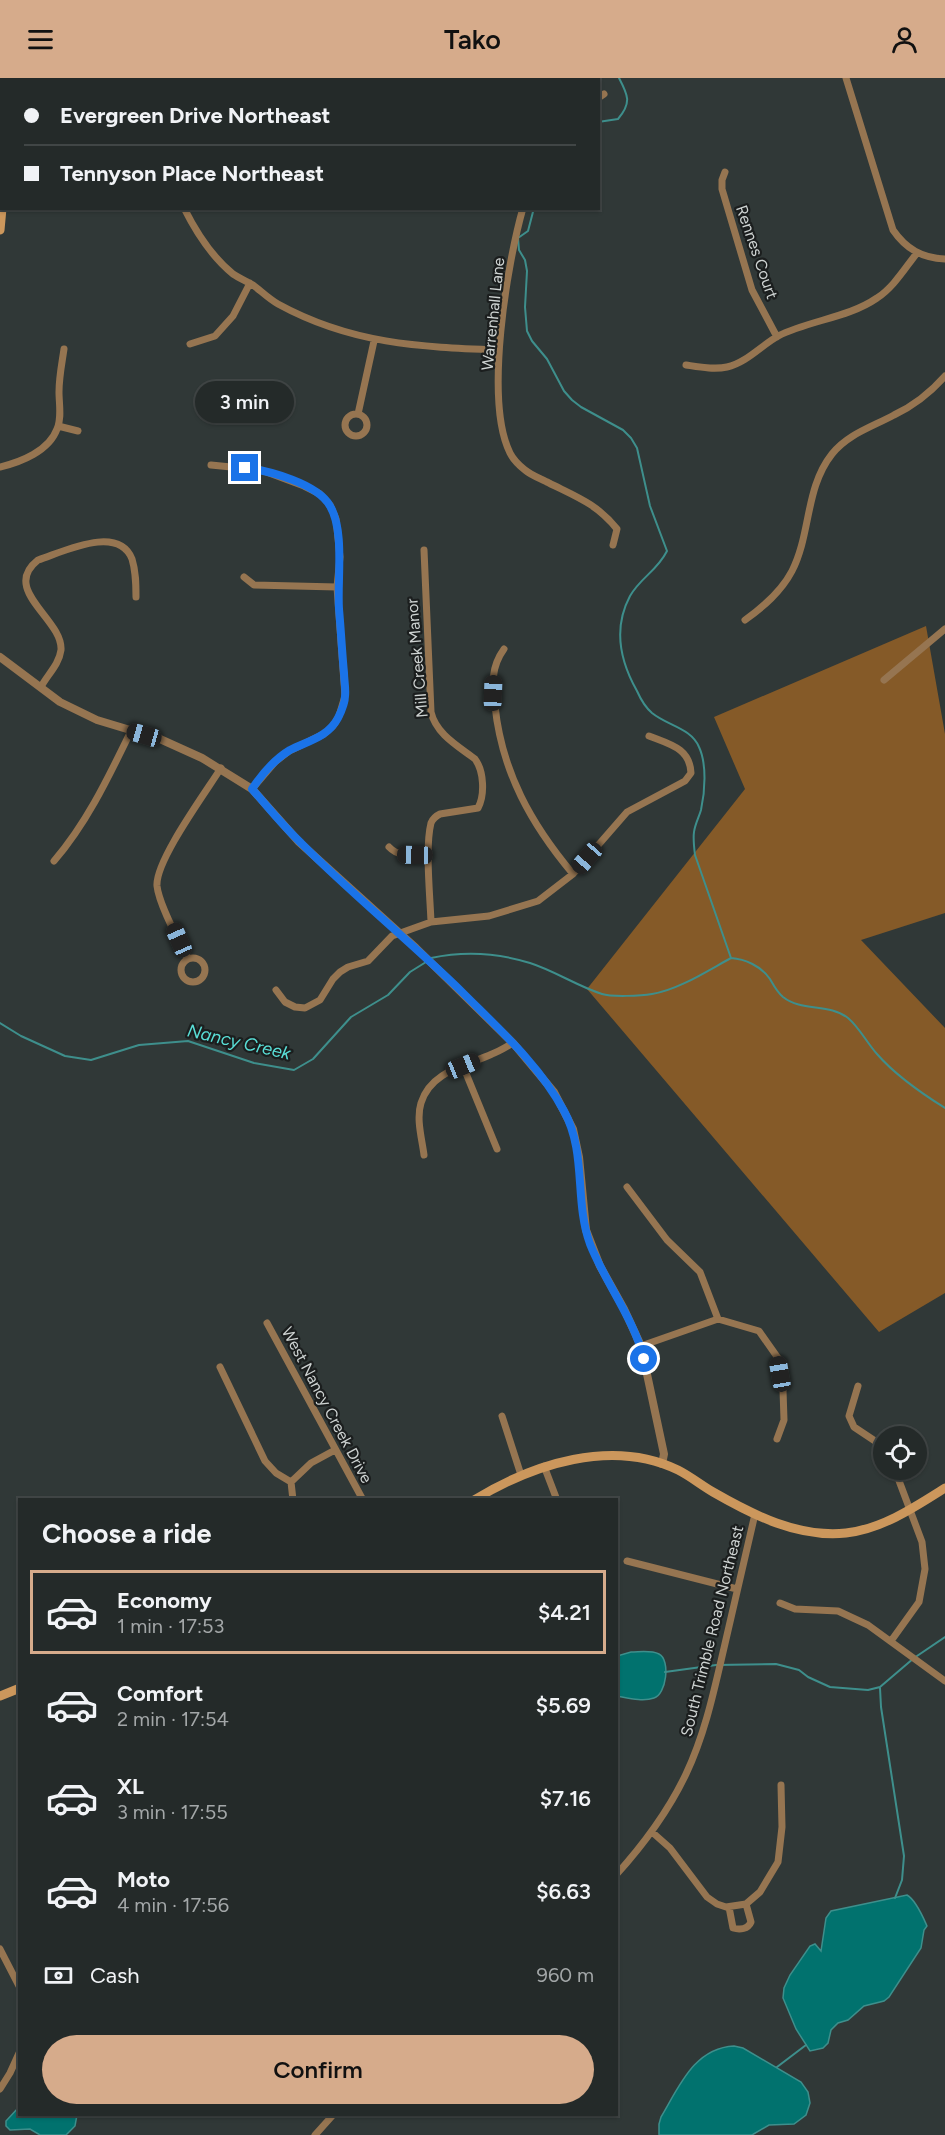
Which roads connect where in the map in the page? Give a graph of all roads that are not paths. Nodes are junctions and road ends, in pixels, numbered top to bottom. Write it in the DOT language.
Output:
graph roads {
  1 [pos="846,78"];
  2 [pos="725,172"];
  3 [pos="2,210"];
  4 [pos="185,210"];
  5 [pos="521,210"];
  6 [pos="0,230"];
  7 [pos="917,253"];
  8 [pos="945,259"];
  9 [pos="250,283"];
  10 [pos="777,337"];
  11 [pos="374,341"];
  12 [pos="189,344"];
  13 [pos="64,349"];
  14 [pos="499,350"];
  15 [pos="686,365"];
  16 [pos="945,376"];
  17 [pos="358,414"];
  18 [pos="58,426"];
  19 [pos="78,431"];
  20 [pos="211,465"];
  21 [pos="0,467"];
  22 [pos="614,545"];
  23 [pos="424,550"];
  24 [pos="244,577"];
  25 [pos="338,587"];
  26 [pos="136,597"];
  27 [pos="745,620"];
  28 [pos="945,629"];
  29 [pos="504,649"];
  30 [pos="0,657"];
  31 [pos="884,680"];
  32 [pos="41,687"];
  33 [pos="131,731"];
  34 [pos="649,736"];
  35 [pos="221,768"];
  36 [pos="252,789"];
  37 [pos="389,847"];
  38 [pos="429,855"];
  39 [pos="54,861"];
  40 [pos="573,874"];
  41 [pos="431,922"];
  42 [pos="400,933"];
  43 [pos="188,959"];
  44 [pos="276,990"];
  45 [pos="513,1042"];
  46 [pos="463,1066"];
  47 [pos="497,1149"];
  48 [pos="424,1155"];
  49 [pos="627,1187"];
  50 [pos="718,1319"];
  51 [pos="267,1323"];
  52 [pos="641,1346"];
  53 [pos="220,1367"];
  54 [pos="858,1386"];
  55 [pos="502,1416"];
  56 [pos="777,1439"];
  57 [pos="873,1440"];
  58 [pos="335,1450"];
  59 [pos="662,1464"];
  60 [pos="544,1466"];
  61 [pos="521,1475"];
  62 [pos="899,1480"];
  63 [pos="291,1482"];
  64 [pos="945,1488"];
  65 [pos="293,1498"];
  66 [pos="362,1498"];
  67 [pos="477,1498"];
  68 [pos="556,1498"];
  69 [pos="911,1509"];
  70 [pos="755,1514"];
  71 [pos="627,1561"];
  72 [pos="737,1589"];
  73 [pos="780,1603"];
  74 [pos="891,1641"];
  75 [pos="945,1681"];
  76 [pos="18,1689"];
  77 [pos="0,1696"];
  78 [pos="780,1785"];
  79 [pos="652,1832"];
  80 [pos="618,1873"];
  81 [pos="746,1904"];
  82 [pos="729,1907"];
  83 [pos="0,1949"];
  84 [pos="18,1984"];
  85 [pos="18,2055"];
  86 [pos="0,2089"];
  87 [pos="332,2116"];
  88 [pos="315,2135"];
  1 -- 7 [label="street"];
  2 -- 10 [label="street, Rennes Court"];
  3 -- 6 [label="main road"];
  4 -- 9 [label="street"];
  5 -- 14 [label="street, Warrenhall Lane"];
  7 -- 8 [label="street"];
  7 -- 10 [label="street"];
  9 -- 11 [label="street"];
  9 -- 12 [label="street"];
  10 -- 15 [label="street"];
  11 -- 14 [label="street"];
  11 -- 17 [label="street"];
  13 -- 18 [label="street"];
  14 -- 22 [label="street, Warrenhall Lane"];
  16 -- 27 [label="street"];
  18 -- 19 [label="street"];
  18 -- 21 [label="street"];
  20 -- 25 [label="street"];
  23 -- 38 [label="street, Mill Creek Manor"];
  24 -- 25 [label="street"];
  25 -- 36 [label="street"];
  26 -- 32 [label="street"];
  28 -- 31 [label="street"];
  29 -- 40 [label="street"];
  30 -- 32 [label="street"];
  32 -- 33 [label="street"];
  33 -- 35 [label="street"];
  33 -- 39 [label="street"];
  34 -- 40 [label="street"];
  35 -- 36 [label="street"];
  35 -- 43 [label="street"];
  36 -- 42 [label="street"];
  37 -- 38 [label="street"];
  38 -- 41 [label="street, Mill Creek Manor"];
  40 -- 41 [label="street"];
  41 -- 42 [label="street"];
  42 -- 44 [label="street"];
  42 -- 45 [label="street"];
  45 -- 46 [label="street"];
  45 -- 52 [label="street"];
  46 -- 47 [label="street"];
  46 -- 48 [label="street"];
  49 -- 50 [label="street"];
  50 -- 52 [label="street"];
  50 -- 56 [label="street"];
  51 -- 58 [label="street, West Nancy Creek Drive"];
  52 -- 59 [label="street"];
  53 -- 63 [label="street"];
  54 -- 57 [label="street"];
  55 -- 61 [label="street"];
  58 -- 63 [label="street"];
  58 -- 66 [label="street, West Nancy Creek Drive"];
  59 -- 60 [label="main road"];
  59 -- 70 [label="main road"];
  60 -- 61 [label="main road"];
  60 -- 68 [label="street"];
  61 -- 67 [label="main road"];
  62 -- 69 [label="street"];
  63 -- 65 [label="street"];
  64 -- 69 [label="main road"];
  69 -- 70 [label="main road"];
  69 -- 74 [label="street"];
  70 -- 72 [label="street, South Trimble Road Northeast"];
  71 -- 72 [label="street"];
  72 -- 79 [label="street, South Trimble Road Northeast"];
  73 -- 74 [label="street"];
  74 -- 75 [label="street"];
  76 -- 77 [label="main road"];
  78 -- 81 [label="street"];
  79 -- 80 [label="street, South Trimble Road Northeast"];
  79 -- 82 [label="street"];
  81 -- 82 [label="street"];
  81 -- 82 [label="street"];
  83 -- 84 [label="street"];
  85 -- 86 [label="street"];
  87 -- 88 [label="street"];
}
